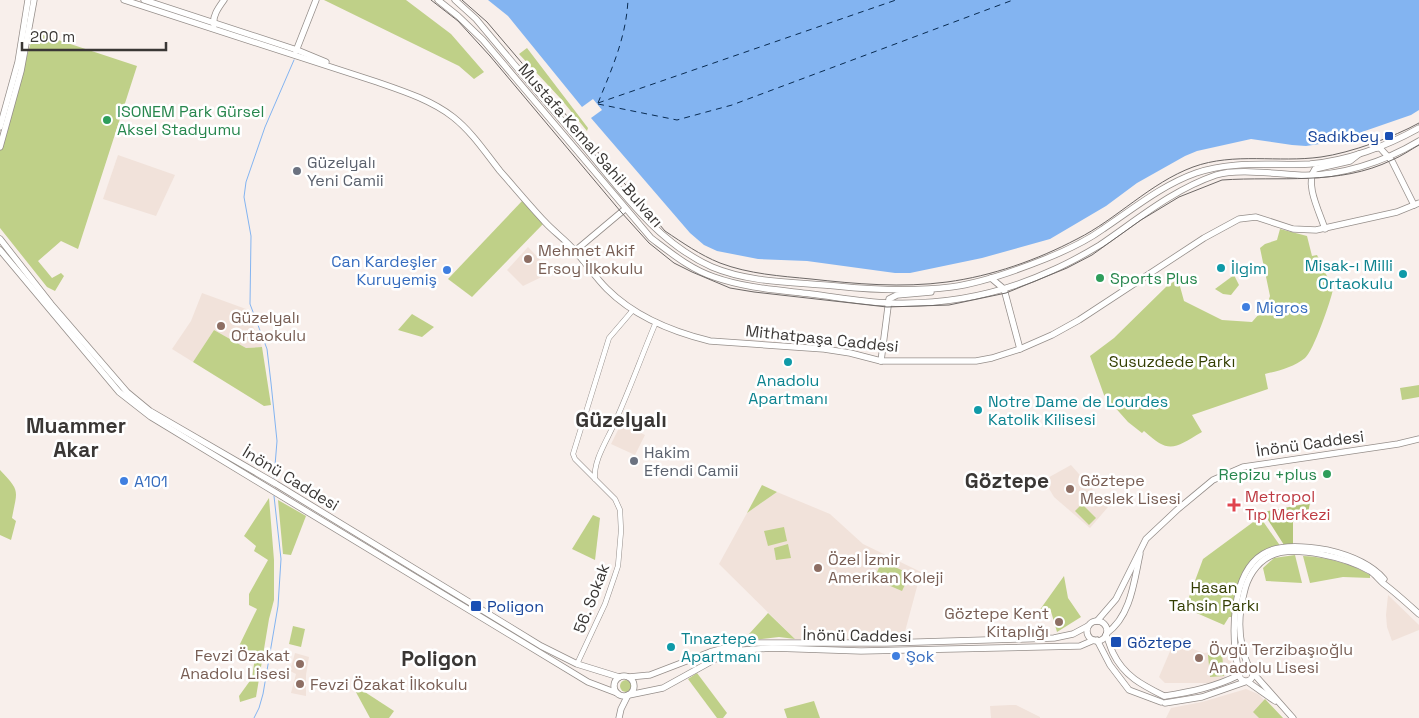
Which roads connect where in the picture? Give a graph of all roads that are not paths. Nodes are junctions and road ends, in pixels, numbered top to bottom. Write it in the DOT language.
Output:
graph roads {
  1 [pos="28,0"];
  2 [pos="34,0"];
  3 [pos="124,0"];
  4 [pos="144,0"];
  5 [pos="224,0"];
  6 [pos="316,0"];
  7 [pos="438,0"];
  8 [pos="455,0"];
  9 [pos="213,22"];
  10 [pos="215,29"];
  11 [pos="29,31"];
  12 [pos="22,38"];
  13 [pos="295,52"];
  14 [pos="0,127"];
  15 [pos="1419,128"];
  16 [pos="1419,141"];
  17 [pos="0,147"];
  18 [pos="1373,148"];
  19 [pos="1361,152"];
  20 [pos="1389,156"];
  21 [pos="1312,176"];
  22 [pos="1416,204"];
  23 [pos="625,209"];
  24 [pos="1325,229"];
  25 [pos="0,239"];
  26 [pos="0,250"];
  27 [pos="575,250"];
  28 [pos="991,278"];
  29 [pos="953,287"];
  30 [pos="1004,289"];
  31 [pos="888,303"];
  32 [pos="633,310"];
  33 [pos="656,322"];
  34 [pos="1020,349"];
  35 [pos="881,361"];
  36 [pos="1419,439"];
  37 [pos="595,480"];
  38 [pos="1142,545"];
  39 [pos="1299,550"];
  40 [pos="1331,554"];
  41 [pos="1388,586"];
  42 [pos="1419,614"];
  43 [pos="1097,621"];
  44 [pos="1088,626"];
  45 [pos="1106,634"];
  46 [pos="1095,640"];
  47 [pos="577,664"];
  48 [pos="1249,668"];
  49 [pos="1239,673"];
  50 [pos="1254,673"];
  51 [pos="619,677"];
  52 [pos="629,677"];
  53 [pos="1247,682"];
  54 [pos="618,694"];
  55 [pos="629,695"];
  56 [pos="1164,696"];
  57 [pos="1163,703"];
  58 [pos="1284,708"];
  59 [pos="621,709"];
  60 [pos="619,718"];
  61 [pos="1293,718"];
  1 -- 12 [label="main road"];
  2 -- 11 [label="main road"];
  3 -- 10 [label="main road, Mithatpaşa Caddesi"];
  4 -- 9 [label="main road, Mithatpaşa Caddesi"];
  5 -- 9 [label="main road"];
  6 -- 13 [label="main road"];
  7 -- 23 [label="main road, Mustafa Kemal Sahil Bulvarı"];
  8 -- 29 [label="main road, Mustafa Kemal Sahil Bulvarı"];
  9 -- 10 [label="main road"];
  9 -- 13 [label="main road, Mithatpaşa Caddesi"];
  10 -- 13 [label="main road, Mithatpaşa Caddesi"];
  11 -- 12 [label="main road"];
  11 -- 17 [label="main road"];
  12 -- 14 [label="main road"];
  13 -- 27 [label="main road, Mithatpaşa Caddesi"];
  15 -- 18 [label="main road, Mustafa Kemal Sahil Bulvarı"];
  16 -- 20 [label="main road, Mustafa Kemal Sahil Bulvarı"];
  18 -- 19 [label="main road, Mustafa Kemal Sahil Bulvarı"];
  18 -- 20 [label="main road"];
  19 -- 21 [label="main road"];
  19 -- 28 [label="main road, Mustafa Kemal Sahil Bulvarı"];
  20 -- 21 [label="main road, Mustafa Kemal Sahil Bulvarı"];
  20 -- 22 [label="main road"];
  21 -- 24 [label="main road"];
  21 -- 30 [label="main road, Mustafa Kemal Sahil Bulvarı"];
  22 -- 24 [label="main road, Mithatpaşa Caddesi"];
  23 -- 27 [label="main road"];
  23 -- 31 [label="main road, Mustafa Kemal Sahil Bulvarı"];
  24 -- 34 [label="main road, Mithatpaşa Caddesi"];
  25 -- 47 [label="main road, İnönü Caddesi"];
  26 -- 54 [label="main road, İnönü Caddesi"];
  27 -- 32 [label="main road, Mithatpaşa Caddesi"];
  28 -- 29 [label="main road, Mustafa Kemal Sahil Bulvarı"];
  28 -- 30 [label="main road"];
  29 -- 31 [label="main road"];
  30 -- 31 [label="main road, Mustafa Kemal Sahil Bulvarı"];
  30 -- 34 [label="main road"];
  31 -- 35 [label="main road"];
  32 -- 33 [label="main road, Mithatpaşa Caddesi"];
  32 -- 37 [label="street, 56. Sokak"];
  33 -- 35 [label="main road, Mithatpaşa Caddesi"];
  33 -- 37 [label="street"];
  34 -- 35 [label="main road, Mithatpaşa Caddesi"];
  36 -- 38 [label="main road, İnönü Caddesi"];
  37 -- 47 [label="street, 56. Sokak"];
  38 -- 43 [label="main road, İnönü Caddesi"];
  38 -- 45 [label="main road"];
  39 -- 40 [label="main road"];
  39 -- 48 [label="main road"];
  39 -- 49 [label="main road"];
  40 -- 41 [label="main road"];
  40 -- 41 [label="main road"];
  41 -- 42 [label="main road"];
  43 -- 44 [label="main road"];
  43 -- 45 [label="main road"];
  44 -- 46 [label="main road"];
  44 -- 52 [label="main road, İnönü Caddesi"];
  45 -- 46 [label="main road"];
  45 -- 56 [label="main road"];
  46 -- 55 [label="main road, İnönü Caddesi"];
  46 -- 57 [label="main road"];
  47 -- 51 [label="main road, İnönü Caddesi"];
  48 -- 49 [label="main road"];
  48 -- 50 [label="main road"];
  49 -- 53 [label="main road"];
  49 -- 56 [label="main road"];
  50 -- 53 [label="main road"];
  50 -- 58 [label="main road"];
  51 -- 52 [label="main road"];
  51 -- 54 [label="main road"];
  52 -- 55 [label="main road"];
  53 -- 57 [label="main road"];
  53 -- 58 [label="main road"];
  54 -- 55 [label="main road"];
  54 -- 59 [label="main road"];
  55 -- 59 [label="main road"];
  56 -- 57 [label="main road"];
  58 -- 61 [label="main road"];
  59 -- 60 [label="main road"];
}
